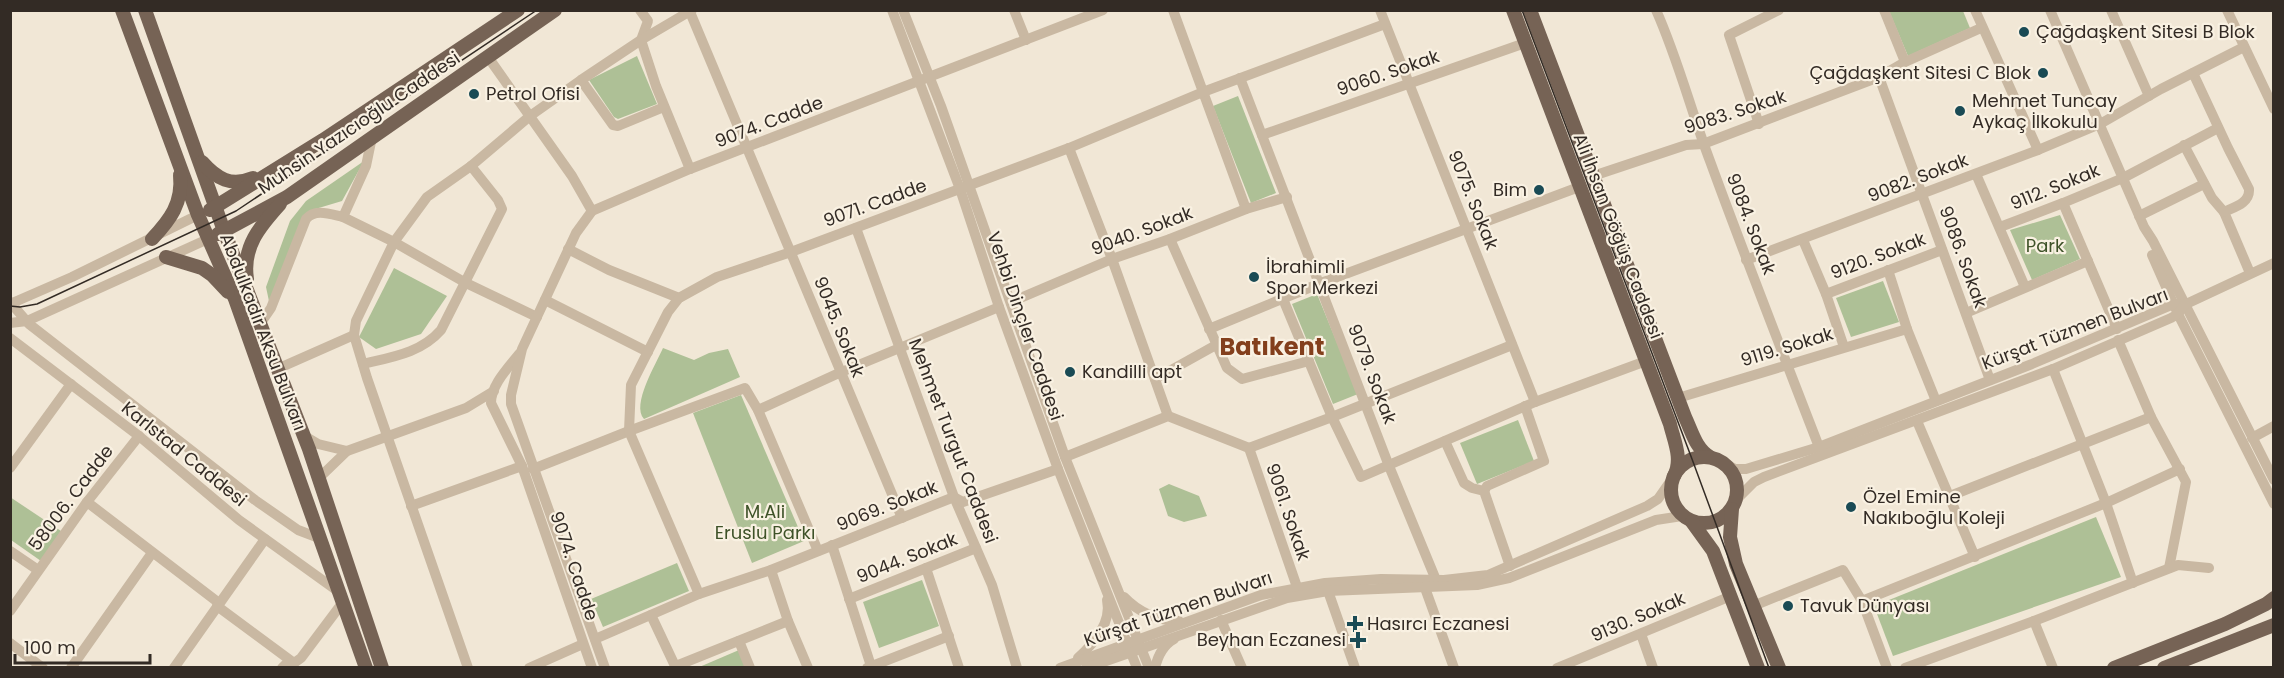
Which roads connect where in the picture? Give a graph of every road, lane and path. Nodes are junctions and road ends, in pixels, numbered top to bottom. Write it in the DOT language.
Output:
graph roads {
  1 [pos="122,10"];
  2 [pos="145,10"];
  3 [pos="518,10"];
  4 [pos="555,10"];
  5 [pos="640,10"];
  6 [pos="892,10"];
  7 [pos="903,10"];
  8 [pos="1014,10"];
  9 [pos="1103,10"];
  10 [pos="1173,10"];
  11 [pos="1380,10"];
  12 [pos="1512,10"];
  13 [pos="1530,10"];
  14 [pos="1656,10"];
  15 [pos="1779,10"];
  16 [pos="1884,10"];
  17 [pos="1975,10"];
  18 [pos="2050,10"];
  19 [pos="2111,10"];
  20 [pos="2227,10"];
  21 [pos="691,11"];
  22 [pos="1385,24"];
  23 [pos="1981,28"];
  24 [pos="641,40"];
  25 [pos="1026,40"];
  26 [pos="1525,43"];
  27 [pos="2244,47"];
  28 [pos="488,57"];
  29 [pos="1905,62"];
  30 [pos="2193,73"];
  31 [pos="1879,77"];
  32 [pos="1240,78"];
  33 [pos="581,80"];
  34 [pos="925,80"];
  35 [pos="1408,82"];
  36 [pos="1203,92"];
  37 [pos="2149,96"];
  38 [pos="664,107"];
  39 [pos="2274,110"];
  40 [pos="530,116"];
  41 [pos="1759,124"];
  42 [pos="2100,124"];
  43 [pos="2218,128"];
  44 [pos="1262,135"];
  45 [pos="372,137"];
  46 [pos="1703,144"];
  47 [pos="2184,145"];
  48 [pos="748,148"];
  49 [pos="1069,148"];
  50 [pos="2038,150"];
  51 [pos="198,157"];
  52 [pos="178,161"];
  53 [pos="471,166"];
  54 [pos="277,168"];
  55 [pos="690,169"];
  56 [pos="1976,174"];
  57 [pos="1593,176"];
  58 [pos="2123,178"];
  59 [pos="2204,184"];
  60 [pos="1580,187"];
  61 [pos="964,188"];
  62 [pos="1922,195"];
  63 [pos="287,197"];
  64 [pos="1287,197"];
  65 [pos="2063,204"];
  66 [pos="216,207"];
  67 [pos="1246,209"];
  68 [pos="592,211"];
  69 [pos="2223,212"];
  70 [pos="198,215"];
  71 [pos="343,217"];
  72 [pos="2142,221"];
  73 [pos="2000,227"];
  74 [pos="856,228"];
  75 [pos="1466,228"];
  76 [pos="224,231"];
  77 [pos="152,239"];
  78 [pos="208,239"];
  79 [pos="1170,239"];
  80 [pos="1803,240"];
  81 [pos="394,242"];
  82 [pos="568,249"];
  83 [pos="1942,250"];
  84 [pos="791,252"];
  85 [pos="166,257"];
  86 [pos="1112,259"];
  87 [pos="1746,260"];
  88 [pos="2088,261"];
  89 [pos="2274,263"];
  90 [pos="1888,270"];
  91 [pos="2250,273"];
  92 [pos="466,283"];
  93 [pos="1321,284"];
  94 [pos="2025,287"];
  95 [pos="1826,294"];
  96 [pos="250,298"];
  97 [pos="679,298"];
  98 [pos="1283,298"];
  99 [pos="235,299"];
  100 [pos="545,300"];
  101 [pos="1011,302"];
  102 [pos="11,303"];
  103 [pos="999,307"];
  104 [pos="2179,308"];
  105 [pos="1966,313"];
  106 [pos="537,317"];
  107 [pos="27,321"];
  108 [pos="10,323"];
  109 [pos="260,324"];
  110 [pos="1209,329"];
  111 [pos="1907,329"];
  112 [pos="2117,329"];
  113 [pos="354,335"];
  114 [pos="10,339"];
  115 [pos="2118,340"];
  116 [pos="1216,345"];
  117 [pos="1512,345"];
  118 [pos="1844,347"];
  119 [pos="900,348"];
  120 [pos="522,349"];
  121 [pos="648,352"];
  122 [pos="1309,361"];
  123 [pos="1646,361"];
  124 [pos="363,364"];
  125 [pos="1788,365"];
  126 [pos="277,369"];
  127 [pos="2053,369"];
  128 [pos="839,373"];
  129 [pos="1155,379"];
  130 [pos="1990,380"];
  131 [pos="71,384"];
  132 [pos="494,391"];
  133 [pos="1678,398"];
  134 [pos="511,400"];
  135 [pos="1936,401"];
  136 [pos="1366,404"];
  137 [pos="1530,404"];
  138 [pos="466,408"];
  139 [pos="494,410"];
  140 [pos="758,410"];
  141 [pos="1168,416"];
  142 [pos="1332,417"];
  143 [pos="2151,417"];
  144 [pos="1917,420"];
  145 [pos="2274,426"];
  146 [pos="629,430"];
  147 [pos="303,435"];
  148 [pos="139,436"];
  149 [pos="387,437"];
  150 [pos="2252,438"];
  151 [pos="1445,441"];
  152 [pos="2082,445"];
  153 [pos="1819,447"];
  154 [pos="1249,448"];
  155 [pos="347,451"];
  156 [pos="1065,458"];
  157 [pos="1715,459"];
  158 [pos="522,466"];
  159 [pos="1389,466"];
  160 [pos="10,468"];
  161 [pos="533,469"];
  162 [pos="1058,469"];
  163 [pos="2180,469"];
  164 [pos="1674,476"];
  165 [pos="319,478"];
  166 [pos="2274,480"];
  167 [pos="1484,491"];
  168 [pos="1950,496"];
  169 [pos="954,497"];
  170 [pos="87,502"];
  171 [pos="2106,503"];
  172 [pos="1734,504"];
  173 [pos="2274,504"];
  174 [pos="411,506"];
  175 [pos="902,518"];
  176 [pos="1687,519"];
  177 [pos="319,538"];
  178 [pos="265,539"];
  179 [pos="832,545"];
  180 [pos="976,548"];
  181 [pos="10,551"];
  182 [pos="818,551"];
  183 [pos="152,553"];
  184 [pos="1975,557"];
  185 [pos="1510,566"];
  186 [pos="926,568"];
  187 [pos="2169,568"];
  188 [pos="2209,568"];
  189 [pos="38,570"];
  190 [pos="771,570"];
  191 [pos="1436,580"];
  192 [pos="2133,583"];
  193 [pos="1104,585"];
  194 [pos="1297,587"];
  195 [pos="1425,588"];
  196 [pos="1118,590"];
  197 [pos="1328,591"];
  198 [pos="699,594"];
  199 [pos="1731,596"];
  200 [pos="341,597"];
  201 [pos="2274,598"];
  202 [pos="849,599"];
  203 [pos="1862,600"];
  204 [pos="218,604"];
  205 [pos="1753,606"];
  206 [pos="10,611"];
  207 [pos="651,615"];
  208 [pos="1221,620"];
  209 [pos="788,621"];
  210 [pos="2034,621"];
  211 [pos="2274,625"];
  212 [pos="1188,626"];
  213 [pos="1641,634"];
  214 [pos="948,636"];
  215 [pos="595,639"];
  216 [pos="739,641"];
  217 [pos="10,643"];
  218 [pos="583,644"];
  219 [pos="1134,645"];
  220 [pos="294,663"];
  221 [pos="1072,663"];
  222 [pos="676,667"];
  223 [pos="869,667"];
  224 [pos="43,668"];
  225 [pos="71,668"];
  226 [pos="174,668"];
  227 [pos="282,668"];
  228 [pos="366,668"];
  229 [pos="382,668"];
  230 [pos="468,668"];
  231 [pos="529,668"];
  232 [pos="592,668"];
  233 [pos="605,668"];
  234 [pos="750,668"];
  235 [pos="808,668"];
  236 [pos="959,668"];
  237 [pos="1017,668"];
  238 [pos="1060,668"];
  239 [pos="1086,668"];
  240 [pos="1137,668"];
  241 [pos="1149,668"];
  242 [pos="1155,668"];
  243 [pos="1242,668"];
  244 [pos="1355,668"];
  245 [pos="1454,668"];
  246 [pos="1557,668"];
  247 [pos="1653,668"];
  248 [pos="1758,668"];
  249 [pos="1779,668"];
  250 [pos="1887,668"];
  251 [pos="1905,668"];
  252 [pos="2053,668"];
  253 [pos="2114,668"];
  254 [pos="2164,668"];
  1 -- 52 [label="main road, Abdulkadir Aksu Bulvarı"];
  2 -- 51 [label="main road, Abdulkadir Aksu Bulvarı"];
  3 -- 54 [label="main road, Muhsin Yazıcıoğlu Caddesi"];
  4 -- 28 [label="main road, Muhsin Yazıcıoğlu Caddesi"];
  5 -- 24 [label="street"];
  6 -- 34 [label="street"];
  7 -- 34 [label="street"];
  8 -- 25 [label="street"];
  9 -- 25 [label="street, 9074. Cadde"];
  10 -- 36 [label="street"];
  11 -- 22 [label="street, 9075. Sokak"];
  12 -- 26 [label="main road, Ali İhsan Göğüş Caddesi"];
  13 -- 57 [label="main road, Ali İhsan Göğüş Caddesi"];
  14 -- 46 [label="street, 9084. Sokak"];
  15 -- 41 [label="street"];
  16 -- 29 [label="street"];
  17 -- 23 [label="street"];
  18 -- 42 [label="street"];
  19 -- 37 [label="street"];
  20 -- 27 [label="street"];
  21 -- 24 [label="street"];
  21 -- 48 [label="street, 9045. Sokak"];
  22 -- 32 [label="street, 9071. Cadde"];
  22 -- 35 [label="street, 9075. Sokak"];
  23 -- 29 [label="street, 9083. Sokak"];
  23 -- 50 [label="street"];
  24 -- 33 [label="street"];
  24 -- 38 [label="street"];
  25 -- 34 [label="street, 9074. Cadde"];
  26 -- 35 [label="street, 9060. Sokak"];
  26 -- 60 [label="main road, Ali İhsan Göğüş Caddesi"];
  27 -- 30 [label="street, 9082. Sokak"];
  27 -- 39 [label="street"];
  28 -- 40 [label="street"];
  28 -- 45 [label="main road, Muhsin Yazıcıoğlu Caddesi"];
  29 -- 31 [label="street, 9083. Sokak"];
  30 -- 37 [label="street, 9082. Sokak"];
  30 -- 43 [label="street"];
  31 -- 41 [label="street, 9083. Sokak"];
  31 -- 62 [label="street, 9086. Sokak"];
  32 -- 36 [label="street, 9071. Cadde"];
  32 -- 44 [label="street, 9079. Sokak"];
  33 -- 38 [label="street"];
  33 -- 40 [label="street"];
  34 -- 48 [label="street, 9074. Cadde"];
  34 -- 61 [label="street"];
  35 -- 44 [label="street, 9060. Sokak"];
  35 -- 75 [label="street, 9075. Sokak"];
  36 -- 49 [label="street, 9071. Cadde"];
  36 -- 67 [label="street"];
  37 -- 42 [label="street, 9082. Sokak"];
  38 -- 55 [label="street"];
  40 -- 53 [label="street"];
  40 -- 68 [label="street"];
  41 -- 46 [label="street, 9083. Sokak"];
  42 -- 50 [label="street, 9082. Sokak"];
  42 -- 58 [label="street"];
  43 -- 47 [label="street, 9112. Sokak"];
  43 -- 69 [label="street"];
  44 -- 64 [label="street, 9079. Sokak"];
  45 -- 63 [label="main road, Muhsin Yazıcıoğlu Caddesi"];
  45 -- 71 [label="street"];
  46 -- 57 [label="street, 9083. Sokak"];
  46 -- 87 [label="street, 9084. Sokak"];
  47 -- 58 [label="street, 9112. Sokak"];
  47 -- 59 [label="street"];
  48 -- 55 [label="street, 9074. Cadde"];
  48 -- 84 [label="street, 9045. Sokak"];
  49 -- 61 [label="street, 9071. Cadde"];
  49 -- 86 [label="street"];
  50 -- 56 [label="street, 9082. Sokak"];
  51 -- 54 [label="main road"];
  51 -- 66 [label="main road, Abdulkadir Aksu Bulvarı"];
  52 -- 70 [label="main road, Abdulkadir Aksu Bulvarı"];
  52 -- 77 [label="main road"];
  53 -- 81 [label="street"];
  53 -- 92 [label="street"];
  54 -- 66 [label="main road, Muhsin Yazıcıoğlu Caddesi"];
  55 -- 68 [label="street, 9074. Cadde"];
  56 -- 62 [label="street, 9082. Sokak"];
  56 -- 73 [label="street"];
  57 -- 133 [label="main road, Ali İhsan Göğüş Caddesi"];
  58 -- 65 [label="street, 9112. Sokak"];
  58 -- 72 [label="street"];
  59 -- 69 [label="street"];
  59 -- 72 [label="street"];
  60 -- 75 [label="street"];
  60 -- 123 [label="main road, Ali İhsan Göğüş Caddesi"];
  61 -- 74 [label="street, 9071. Cadde"];
  61 -- 101 [label="street"];
  61 -- 103 [label="street, Vehbi Dinçler Caddesi"];
  62 -- 80 [label="street, 9082. Sokak"];
  62 -- 83 [label="street, 9086. Sokak"];
  63 -- 76 [label="main road, Muhsin Yazıcıoğlu Caddesi"];
  63 -- 96 [label="main road"];
  64 -- 67 [label="street, 9040. Sokak"];
  64 -- 93 [label="street, 9079. Sokak"];
  65 -- 73 [label="street, 9112. Sokak"];
  65 -- 88 [label="street"];
  66 -- 70 [label="main road, Muhsin Yazıcıoğlu Caddesi"];
  66 -- 76 [label="main road, Abdulkadir Aksu Bulvarı"];
  67 -- 79 [label="street, 9040. Sokak"];
  68 -- 82 [label="street"];
  69 -- 91 [label="street"];
  70 -- 77 [label="street, Muhsin Yazıcıoğlu Caddesi"];
  70 -- 78 [label="main road, Abdulkadir Aksu Bulvarı"];
  71 -- 81 [label="street"];
  71 -- 109 [label="street"];
  72 -- 104 [label="street"];
  73 -- 94 [label="street"];
  74 -- 84 [label="street, 9071. Cadde"];
  74 -- 119 [label="street, Mehmet Turgut Caddesi"];
  75 -- 93 [label="street"];
  75 -- 117 [label="street, 9075. Sokak"];
  76 -- 78 [label="main road, Muhsin Yazıcıoğlu Caddesi"];
  76 -- 96 [label="main road, Abdulkadir Aksu Bulvarı"];
  77 -- 102 [label="street, Muhsin Yazıcıoğlu Caddesi"];
  78 -- 85 [label="street, Muhsin Yazıcıoğlu Caddesi"];
  78 -- 99 [label="main road, Abdulkadir Aksu Bulvarı"];
  79 -- 86 [label="street, 9040. Sokak"];
  79 -- 110 [label="street"];
  80 -- 87 [label="street, 9082. Sokak"];
  80 -- 95 [label="street"];
  81 -- 92 [label="street"];
  81 -- 113 [label="street"];
  82 -- 97 [label="street"];
  82 -- 100 [label="street"];
  83 -- 90 [label="street, 9120. Sokak"];
  83 -- 105 [label="street, 9086. Sokak"];
  84 -- 97 [label="street, 9071. Cadde"];
  84 -- 128 [label="street, 9045. Sokak"];
  85 -- 99 [label="main road"];
  85 -- 107 [label="street, Muhsin Yazıcıoğlu Caddesi"];
  86 -- 101 [label="street, 9040. Sokak"];
  86 -- 129 [label="street"];
  87 -- 125 [label="street, 9084. Sokak"];
  88 -- 94 [label="street"];
  88 -- 112 [label="street"];
  89 -- 91 [label="street"];
  90 -- 95 [label="street, 9120. Sokak"];
  90 -- 111 [label="street"];
  91 -- 104 [label="street"];
  92 -- 106 [label="street"];
  92 -- 124 [label="street"];
  93 -- 98 [label="street"];
  93 -- 136 [label="street, 9079. Sokak"];
  94 -- 105 [label="street"];
  95 -- 118 [label="street"];
  96 -- 109 [label="main road, Abdulkadir Aksu Bulvarı"];
  97 -- 121 [label="street, 9071. Cadde"];
  98 -- 110 [label="street"];
  98 -- 122 [label="street"];
  99 -- 177 [label="main road, Abdulkadir Aksu Bulvarı"];
  100 -- 106 [label="street"];
  100 -- 121 [label="street"];
  101 -- 156 [label="street"];
  102 -- 107 [label="street, Karlstad Caddesi"];
  103 -- 119 [label="street"];
  103 -- 162 [label="street, Vehbi Dinçler Caddesi"];
  104 -- 112 [label="street, Kürşat Tüzmen Bulvarı"];
  104 -- 115 [label="street, Kürşat Tüzmen Bulvarı"];
  104 -- 150 [label="street"];
  104 -- 173 [label="street"];
  105 -- 130 [label="street, 9086. Sokak"];
  106 -- 120 [label="street"];
  107 -- 108 [label="street, Muhsin Yazıcıoğlu Caddesi"];
  107 -- 177 [label="street, Karlstad Caddesi"];
  109 -- 126 [label="main road, Abdulkadir Aksu Bulvarı"];
  110 -- 116 [label="street"];
  111 -- 118 [label="street, 9119. Sokak"];
  111 -- 135 [label="street"];
  112 -- 130 [label="street, Kürşat Tüzmen Bulvarı"];
  113 -- 124 [label="street"];
  113 -- 126 [label="street"];
  114 -- 131 [label="street, Karlstad Caddesi"];
  115 -- 127 [label="street, Kürşat Tüzmen Bulvarı"];
  115 -- 143 [label="street"];
  116 -- 122 [label="street"];
  116 -- 129 [label="street"];
  117 -- 136 [label="street"];
  117 -- 137 [label="street, 9075. Sokak"];
  118 -- 125 [label="street, 9119. Sokak"];
  119 -- 128 [label="street"];
  119 -- 169 [label="street, Mehmet Turgut Caddesi"];
  120 -- 132 [label="street"];
  120 -- 134 [label="street"];
  121 -- 146 [label="street, 9071. Cadde"];
  122 -- 142 [label="street"];
  123 -- 137 [label="street"];
  123 -- 164 [label="main road, Ali İhsan Göğüş Caddesi"];
  124 -- 149 [label="street"];
  125 -- 133 [label="street, 9119. Sokak"];
  125 -- 153 [label="street, 9084. Sokak"];
  126 -- 147 [label="main road, Abdulkadir Aksu Bulvarı"];
  127 -- 144 [label="street, Kürşat Tüzmen Bulvarı"];
  127 -- 152 [label="street"];
  128 -- 140 [label="street"];
  128 -- 175 [label="street, 9045. Sokak"];
  129 -- 141 [label="street"];
  130 -- 135 [label="street, Kürşat Tüzmen Bulvarı"];
  131 -- 148 [label="street, Karlstad Caddesi"];
  131 -- 160 [label="street"];
  132 -- 134 [label="street"];
  132 -- 138 [label="street"];
  132 -- 139 [label="street, 9074. Cadde"];
  133 -- 157 [label="main road, Ali İhsan Göğüş Caddesi"];
  134 -- 139 [label="street"];
  134 -- 161 [label="street, 9074. Cadde"];
  135 -- 153 [label="street, Kürşat Tüzmen Bulvarı"];
  136 -- 142 [label="street"];
  136 -- 159 [label="street, 9079. Sokak"];
  137 -- 151 [label="street"];
  137 -- 167 [label="street, 9075. Sokak"];
  138 -- 139 [label="street"];
  138 -- 149 [label="street"];
  139 -- 158 [label="street, 9074. Cadde"];
  140 -- 146 [label="street"];
  140 -- 182 [label="street"];
  141 -- 154 [label="street"];
  141 -- 156 [label="street"];
  142 -- 154 [label="street"];
  142 -- 159 [label="street"];
  143 -- 152 [label="street"];
  143 -- 163 [label="street"];
  144 -- 168 [label="street"];
  144 -- 172 [label="street, Kürşat Tüzmen Bulvarı"];
  145 -- 150 [label="street"];
  146 -- 161 [label="street"];
  146 -- 198 [label="street, 9071. Cadde"];
  147 -- 155 [label="street"];
  147 -- 165 [label="main road, Abdulkadir Aksu Bulvarı"];
  148 -- 170 [label="street, 58006. Cadde"];
  148 -- 178 [label="street, Karlstad Caddesi"];
  149 -- 155 [label="street"];
  149 -- 174 [label="street"];
  150 -- 166 [label="street"];
  151 -- 159 [label="street"];
  151 -- 167 [label="street"];
  152 -- 168 [label="street"];
  152 -- 171 [label="street"];
  153 -- 157 [label="street, Kürşat Tüzmen Bulvarı"];
  154 -- 194 [label="street, 9061. Sokak"];
  155 -- 165 [label="street"];
  156 -- 196 [label="street"];
  157 -- 164 [label="main road"];
  157 -- 172 [label="main road"];
  158 -- 174 [label="street"];
  158 -- 218 [label="street, 9074. Cadde"];
  159 -- 191 [label="street, 9079. Sokak"];
  161 -- 215 [label="street, 9074. Cadde"];
  162 -- 169 [label="street, 9069. Sokak"];
  162 -- 193 [label="street, Vehbi Dinçler Caddesi"];
  163 -- 171 [label="street"];
  163 -- 187 [label="street"];
  164 -- 176 [label="main road"];
  164 -- 185 [label="street, Kürşat Tüzmen Bulvarı"];
  165 -- 229 [label="main road, Abdulkadir Aksu Bulvarı"];
  167 -- 185 [label="street"];
  168 -- 184 [label="street"];
  169 -- 175 [label="street, 9069. Sokak"];
  169 -- 180 [label="street, Mehmet Turgut Caddesi"];
  170 -- 183 [label="street"];
  170 -- 189 [label="street, 58006. Cadde"];
  171 -- 184 [label="street"];
  171 -- 192 [label="street"];
  172 -- 176 [label="main road"];
  172 -- 205 [label="main road"];
  174 -- 230 [label="street"];
  175 -- 179 [label="street, 9069. Sokak"];
  176 -- 195 [label="street, Kürşat Tüzmen Bulvarı"];
  176 -- 199 [label="main road"];
  177 -- 200 [label="main road, Abdulkadir Aksu Bulvarı"];
  178 -- 200 [label="street, Karlstad Caddesi"];
  178 -- 204 [label="street"];
  179 -- 182 [label="street, 9069. Sokak"];
  179 -- 202 [label="street"];
  180 -- 186 [label="street, 9044. Sokak"];
  180 -- 237 [label="street, Mehmet Turgut Caddesi"];
  181 -- 189 [label="street"];
  182 -- 190 [label="street, 9069. Sokak"];
  183 -- 204 [label="street"];
  183 -- 225 [label="street"];
  184 -- 203 [label="street"];
  185 -- 191 [label="street, Kürşat Tüzmen Bulvarı"];
  186 -- 202 [label="street, 9044. Sokak"];
  186 -- 214 [label="street"];
  187 -- 188 [label="street"];
  187 -- 192 [label="street"];
  189 -- 206 [label="street, 58006. Cadde"];
  190 -- 198 [label="street, 9069. Sokak"];
  190 -- 209 [label="street"];
  191 -- 194 [label="street, Kürşat Tüzmen Bulvarı"];
  192 -- 210 [label="street"];
  193 -- 219 [label="street, Vehbi Dinçler Caddesi"];
  193 -- 221 [label="street"];
  194 -- 212 [label="street, Kürşat Tüzmen Bulvarı"];
  195 -- 197 [label="street, Kürşat Tüzmen Bulvarı"];
  195 -- 245 [label="street"];
  196 -- 212 [label="street"];
  196 -- 219 [label="street"];
  197 -- 208 [label="street, Kürşat Tüzmen Bulvarı"];
  197 -- 244 [label="street"];
  198 -- 207 [label="street, 9069. Sokak"];
  199 -- 213 [label="street, 9130. Sokak"];
  199 -- 248 [label="main road"];
  200 -- 220 [label="street"];
  200 -- 228 [label="main road, Abdulkadir Aksu Bulvarı"];
  201 -- 253 [label="main road"];
  202 -- 223 [label="street"];
  203 -- 205 [label="street"];
  203 -- 250 [label="street"];
  204 -- 220 [label="street"];
  204 -- 226 [label="street"];
  205 -- 249 [label="main road"];
  207 -- 215 [label="street, 9069. Sokak"];
  207 -- 222 [label="street"];
  208 -- 212 [label="street, Kürşat Tüzmen Bulvarı"];
  208 -- 243 [label="street"];
  209 -- 216 [label="street"];
  209 -- 235 [label="street"];
  210 -- 251 [label="street"];
  210 -- 252 [label="street"];
  211 -- 254 [label="main road"];
  212 -- 219 [label="street, Kürşat Tüzmen Bulvarı"];
  212 -- 242 [label="street"];
  213 -- 246 [label="street, 9130. Sokak"];
  213 -- 247 [label="street"];
  214 -- 223 [label="street"];
  214 -- 236 [label="street"];
  215 -- 233 [label="street, 9074. Cadde"];
  216 -- 222 [label="street"];
  216 -- 234 [label="street"];
  217 -- 224 [label="street"];
  218 -- 231 [label="street"];
  218 -- 232 [label="street, 9074. Cadde"];
  219 -- 221 [label="street, Kürşat Tüzmen Bulvarı"];
  219 -- 239 [label="street, Kürşat Tüzmen Bulvarı"];
  219 -- 240 [label="street"];
  219 -- 241 [label="street"];
  220 -- 227 [label="street"];
  221 -- 238 [label="street, Kürşat Tüzmen Bulvarı"];
}
